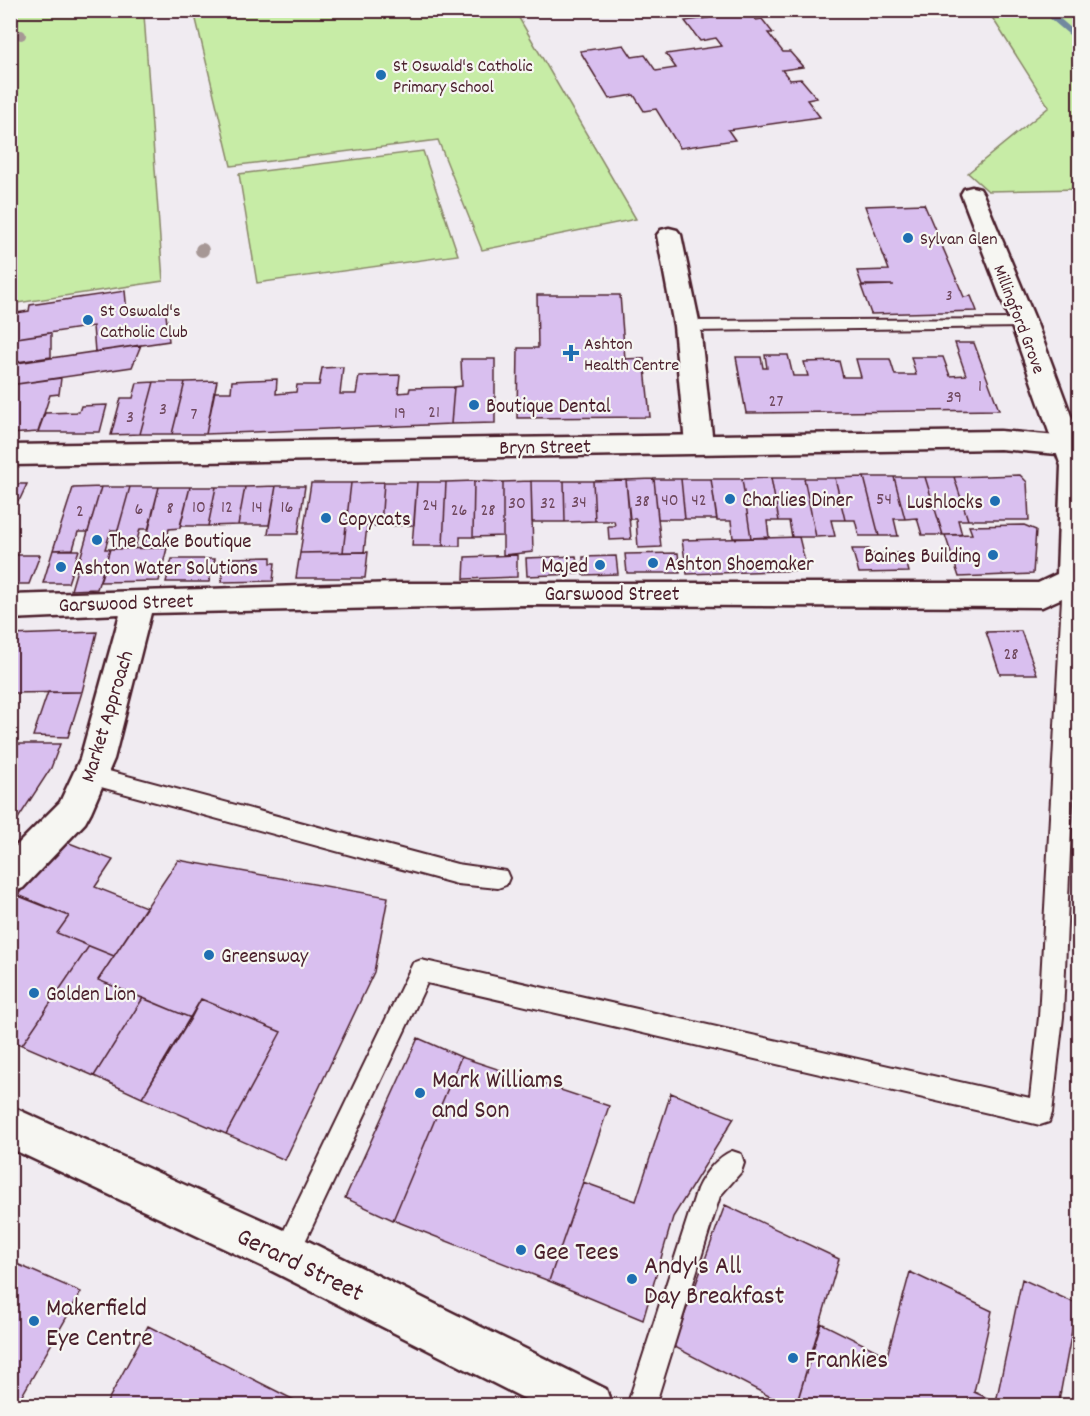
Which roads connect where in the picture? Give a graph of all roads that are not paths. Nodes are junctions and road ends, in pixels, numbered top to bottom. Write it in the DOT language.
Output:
graph roads {
  1 [pos="972,194"];
  2 [pos="669,235"];
  3 [pos="1024,324"];
  4 [pos="687,326"];
  5 [pos="699,444"];
  6 [pos="1073,446"];
  7 [pos="10,454"];
  8 [pos="1072,580"];
  9 [pos="139,601"];
  10 [pos="10,607"];
  11 [pos="90,775"];
  12 [pos="10,877"];
  13 [pos="498,878"];
  14 [pos="10,1126"];
  15 [pos="732,1163"];
  16 [pos="286,1254"];
  17 [pos="589,1406"];
  18 [pos="641,1406"];
  1 -- 3 [label="street, Millingford Grove"];
  2 -- 4 [label="street"];
  3 -- 4 [label="lane"];
  3 -- 6 [label="street, Millingford Grove"];
  4 -- 5 [label="street"];
  5 -- 6 [label="street, Bryn Street"];
  5 -- 7 [label="street, Bryn Street"];
  6 -- 8 [label="street"];
  8 -- 9 [label="street, Garswood Street"];
  8 -- 16 [label="lane"];
  9 -- 10 [label="street, Garswood Street"];
  9 -- 11 [label="street, Market Approach"];
  11 -- 12 [label="street, Market Approach"];
  11 -- 13 [label="lane"];
  14 -- 16 [label="street, Gerard Street"];
  15 -- 18 [label="lane"];
  16 -- 17 [label="street, Gerard Street"];
}
